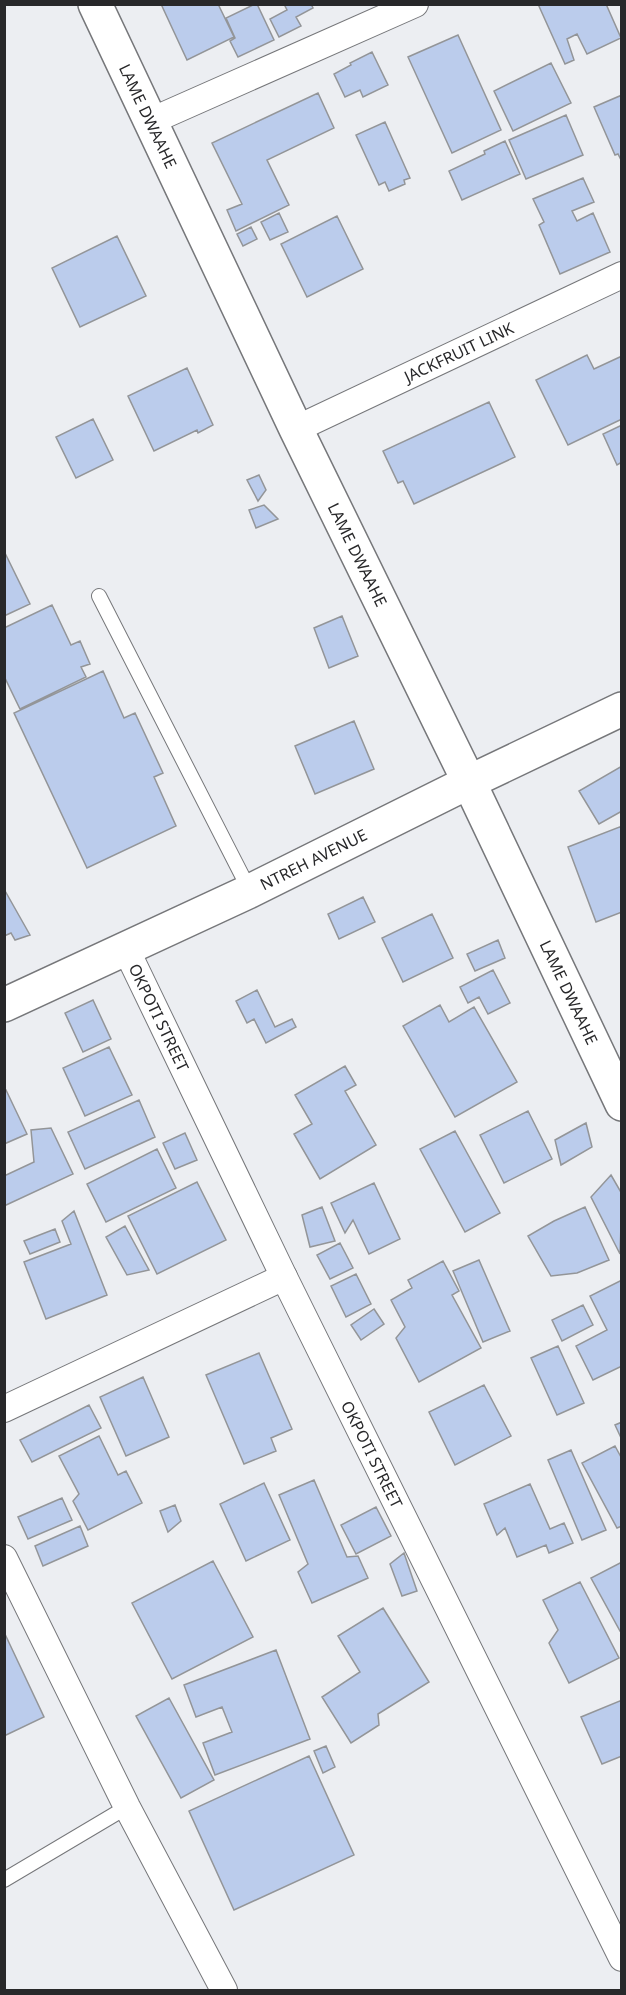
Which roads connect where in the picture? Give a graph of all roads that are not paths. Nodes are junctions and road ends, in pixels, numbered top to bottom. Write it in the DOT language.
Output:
graph roads {
  1 [pos="95,4"];
  2 [pos="415,4"];
  3 [pos="151,121"];
  4 [pos="621,275"];
  5 [pos="296,429"];
  6 [pos="99,596"];
  7 [pos="621,709"];
  8 [pos="469,782"];
  9 [pos="250,891"];
  10 [pos="126,949"];
  11 [pos="4,1005"];
  12 [pos="621,1104"];
  13 [pos="284,1277"];
  14 [pos="4,1409"];
  15 [pos="4,1558"];
  16 [pos="127,1807"];
  17 [pos="4,1881"];
  18 [pos="621,1958"];
  19 [pos="224,1990"];
  1 -- 3 [label="street, LAME DWAAHE"];
  2 -- 3 [label="street"];
  3 -- 5 [label="street, LAME DWAAHE"];
  4 -- 5 [label="street, JACKFRUIT LINK"];
  5 -- 8 [label="street, LAME DWAAHE"];
  6 -- 9 [label="lane"];
  7 -- 8 [label="street, NTREH AVENUE"];
  8 -- 9 [label="street, NTREH AVENUE"];
  8 -- 12 [label="street, LAME DWAAHE"];
  9 -- 10 [label="street, NTREH AVENUE"];
  10 -- 11 [label="street, NTREH AVENUE"];
  10 -- 13 [label="street, OKPOTI STREET"];
  13 -- 14 [label="street"];
  13 -- 18 [label="street, OKPOTI STREET"];
  15 -- 16 [label="street"];
  16 -- 17 [label="lane"];
  16 -- 19 [label="street"];
}
